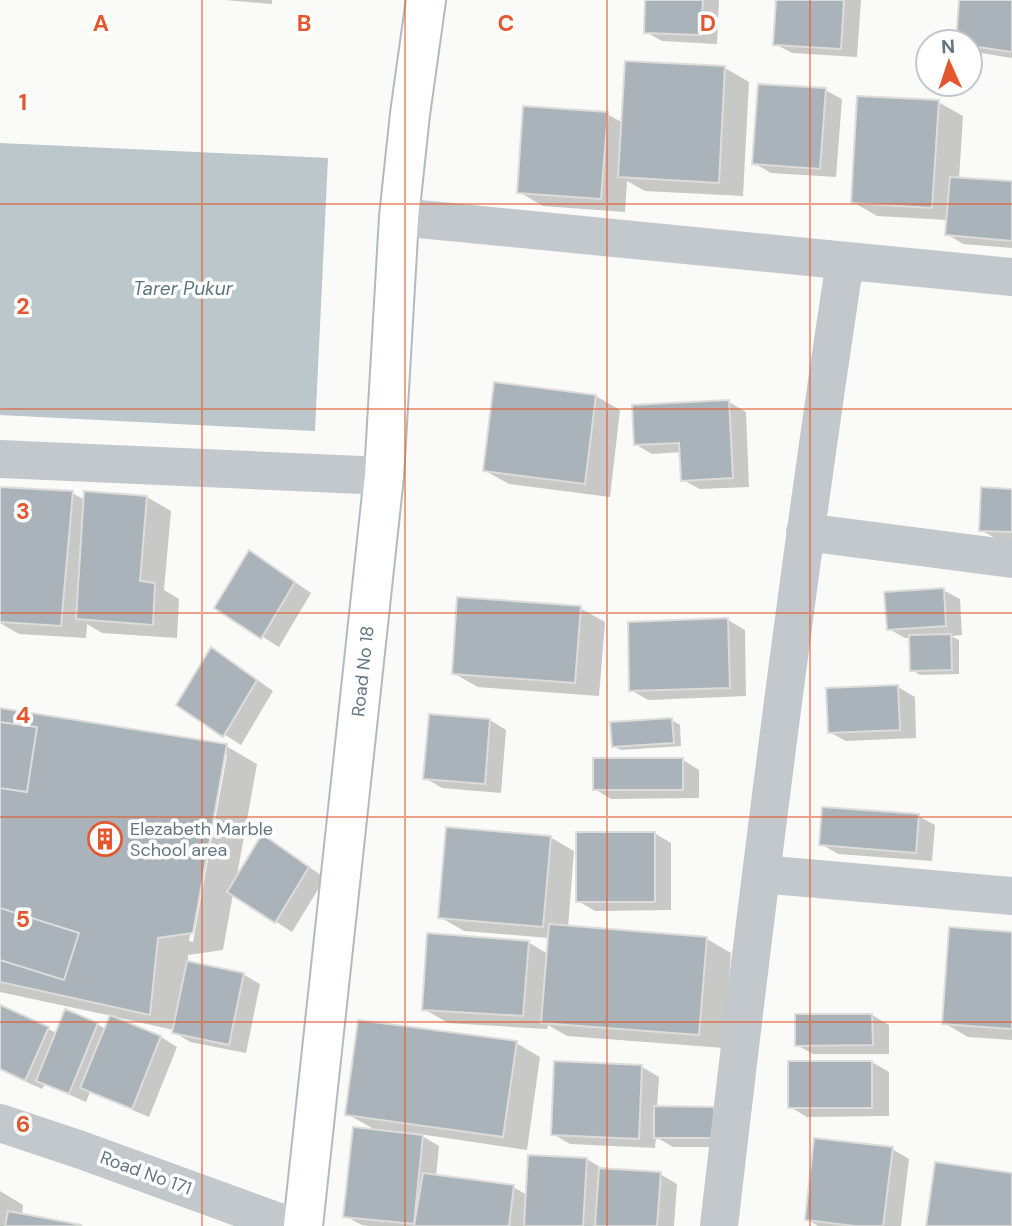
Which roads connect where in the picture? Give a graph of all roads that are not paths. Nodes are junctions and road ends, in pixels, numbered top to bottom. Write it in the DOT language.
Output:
graph roads {
  1 [pos="426,0"];
  2 [pos="400,217"];
  3 [pos="845,261"];
  4 [pos="1012,277"];
  5 [pos="0,459"];
  6 [pos="384,477"];
  7 [pos="805,532"];
  8 [pos="1012,559"];
  9 [pos="761,874"];
  10 [pos="1012,896"];
  11 [pos="0,1123"];
  12 [pos="290,1226"];
  13 [pos="303,1226"];
  14 [pos="719,1226"];
  1 -- 2 [label="street, Road No 18"];
  2 -- 3 [label="street"];
  2 -- 6 [label="street, Road No 18"];
  3 -- 4 [label="street"];
  3 -- 7 [label="street"];
  5 -- 6 [label="street"];
  6 -- 13 [label="street, Road No 18"];
  7 -- 8 [label="street"];
  7 -- 9 [label="street"];
  9 -- 10 [label="street"];
  9 -- 14 [label="street"];
  11 -- 12 [label="street, Road No 171"];
}
